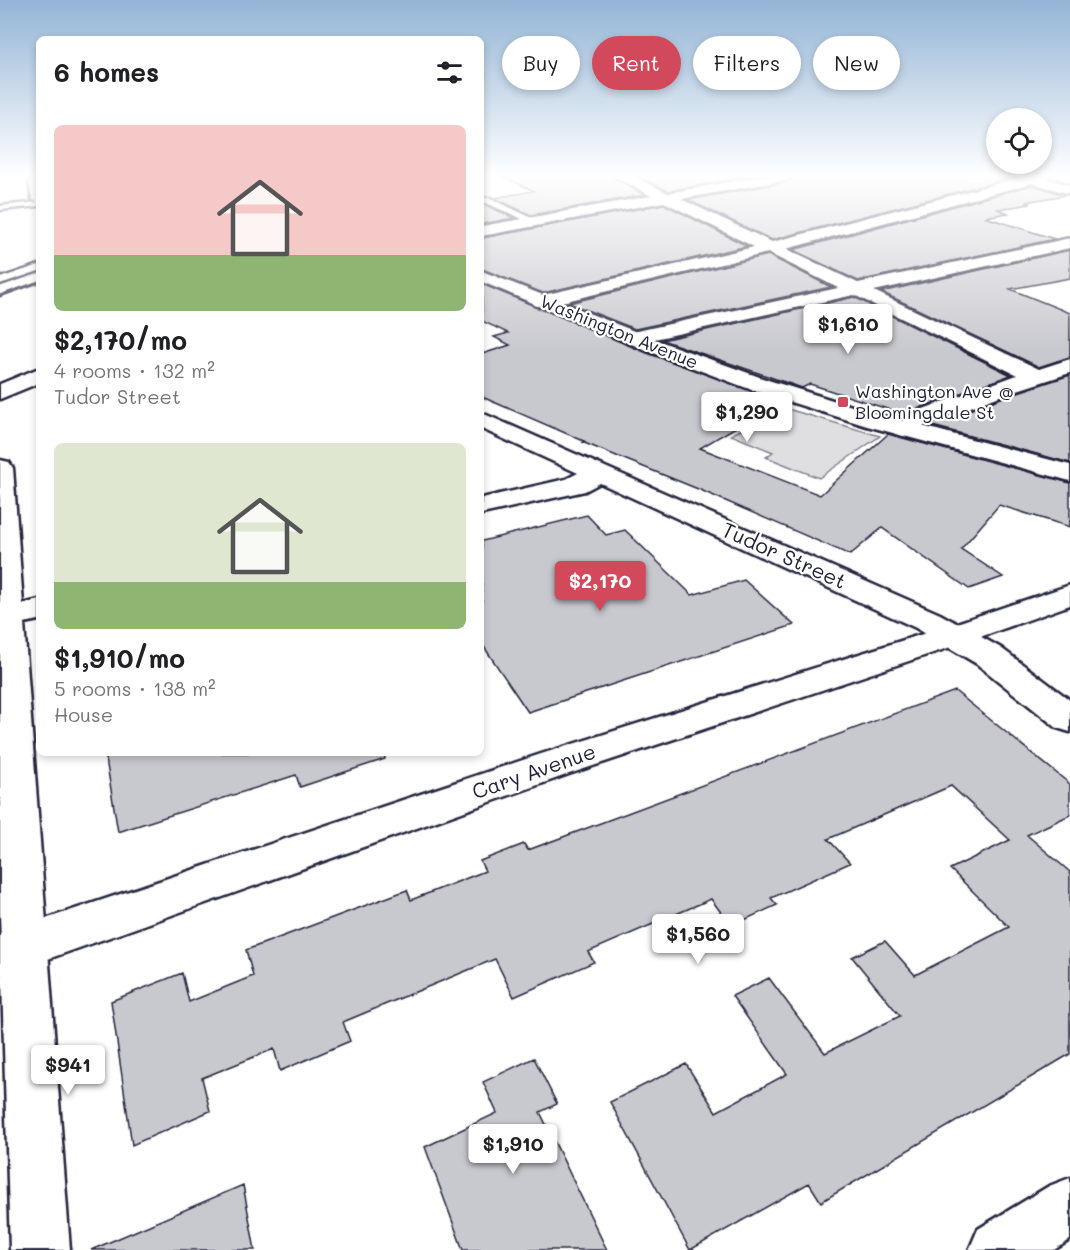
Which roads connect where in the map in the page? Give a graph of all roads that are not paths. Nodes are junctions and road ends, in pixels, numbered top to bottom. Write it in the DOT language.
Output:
graph roads {
  1 [pos="742,234"];
  2 [pos="821,234"];
  3 [pos="1070,243"];
  4 [pos="770,248"];
  5 [pos="36,269"];
  6 [pos="484,277"];
  7 [pos="0,281"];
  8 [pos="856,289"];
  9 [pos="541,301"];
  10 [pos="632,338"];
  11 [pos="1070,366"];
  12 [pos="36,376"];
  13 [pos="1036,376"];
  14 [pos="0,392"];
  15 [pos="484,421"];
  16 [pos="904,429"];
  17 [pos="0,468"];
  18 [pos="600,473"];
  19 [pos="1070,473"];
  20 [pos="484,506"];
  21 [pos="1070,594"];
  22 [pos="24,613"];
  23 [pos="954,635"];
  24 [pos="1070,719"];
  25 [pos="13,950"];
  26 [pos="1070,1207"];
  27 [pos="40,1250"];
  28 [pos="999,1250"];
  1 -- 4 [label="street"];
  2 -- 4 [label="street"];
  3 -- 8 [label="street"];
  4 -- 8 [label="street"];
  4 -- 9 [label="street"];
  5 -- 7 [label="lane"];
  6 -- 9 [label="street, Washington Avenue"];
  8 -- 10 [label="street"];
  8 -- 13 [label="street"];
  9 -- 10 [label="street, Washington Avenue"];
  10 -- 16 [label="street, Washington Avenue"];
  11 -- 13 [label="street"];
  12 -- 14 [label="street"];
  13 -- 16 [label="street"];
  15 -- 18 [label="street, Tudor Street"];
  16 -- 19 [label="street, Washington Avenue"];
  17 -- 22 [label="street"];
  18 -- 20 [label="street"];
  18 -- 23 [label="street, Tudor Street"];
  21 -- 23 [label="street, Cary Avenue"];
  22 -- 25 [label="street"];
  23 -- 24 [label="street, Tudor Street"];
  23 -- 25 [label="street, Cary Avenue"];
  25 -- 27 [label="street"];
  26 -- 28 [label="street"];
}
